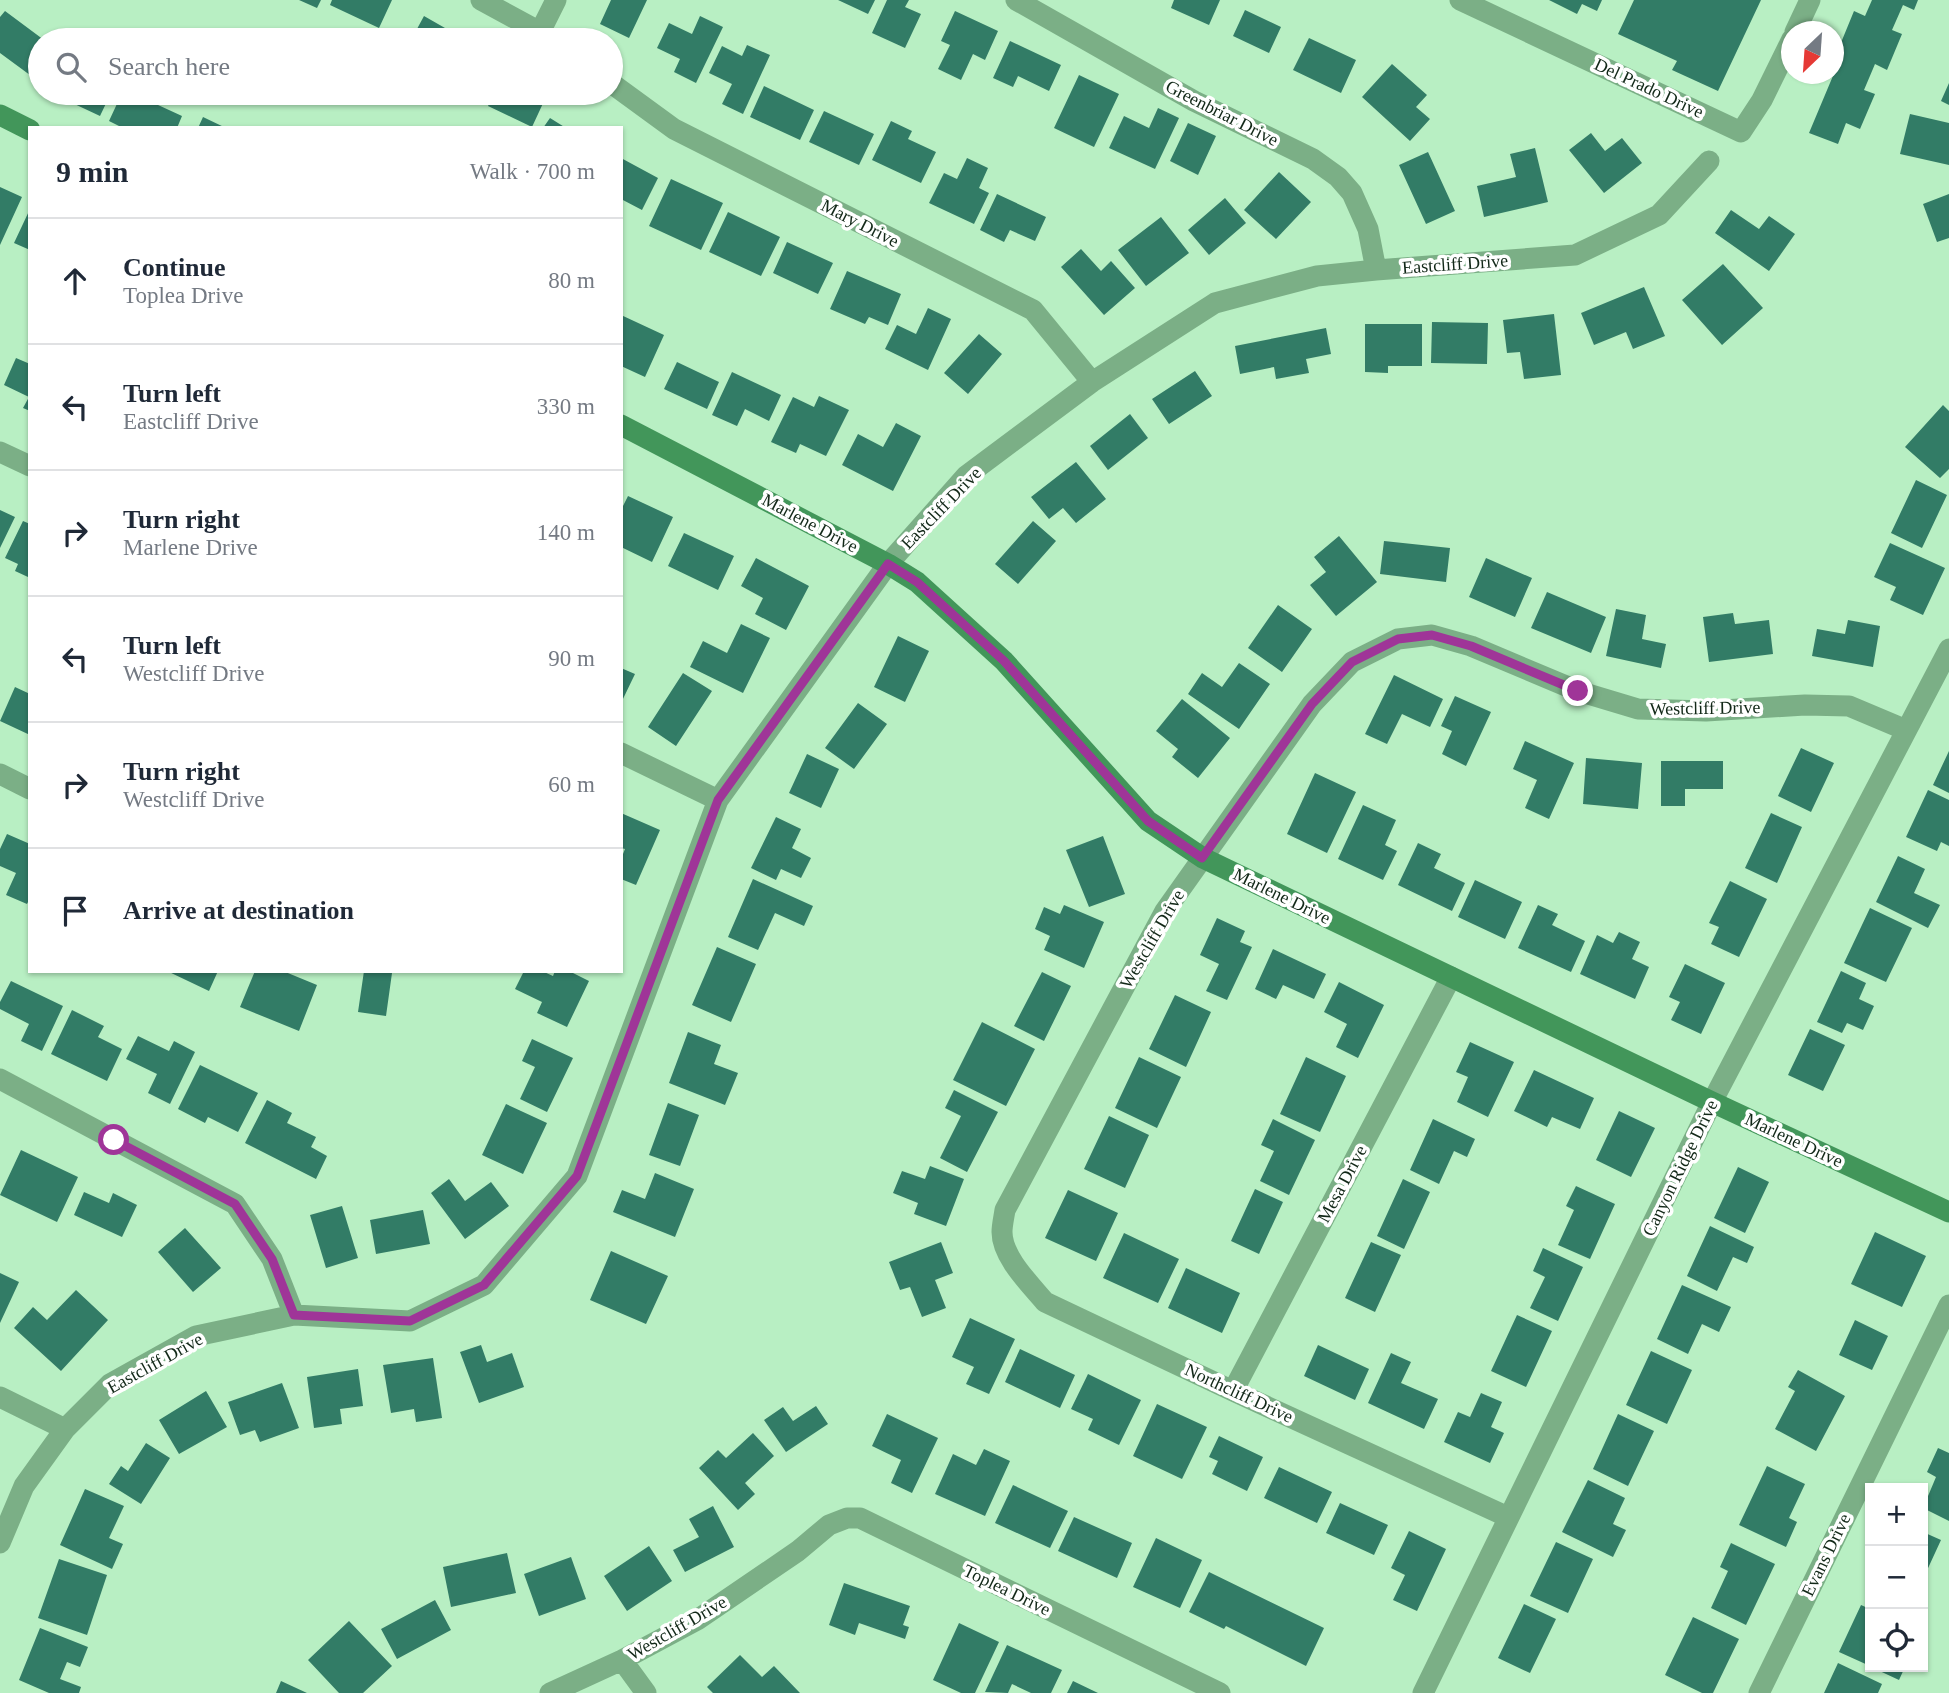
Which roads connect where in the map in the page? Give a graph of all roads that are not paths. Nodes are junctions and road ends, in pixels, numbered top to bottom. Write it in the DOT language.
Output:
graph roads {
  1 [pos="481,0"];
  2 [pos="556,0"];
  3 [pos="1016,0"];
  4 [pos="1460,0"];
  5 [pos="1810,0"];
  6 [pos="1800,21"];
  7 [pos="532,28"];
  8 [pos="548,28"];
  9 [pos="1781,59"];
  10 [pos="623,92"];
  11 [pos="0,115"];
  12 [pos="28,130"];
  13 [pos="1709,161"];
  14 [pos="1376,270"];
  15 [pos="1092,382"];
  16 [pos="623,426"];
  17 [pos="0,452"];
  18 [pos="28,465"];
  19 [pos="888,564"];
  20 [pos="1949,649"];
  21 [pos="1906,730"];
  22 [pos="623,754"];
  23 [pos="0,774"];
  24 [pos="28,788"];
  25 [pos="718,800"];
  26 [pos="1202,858"];
  27 [pos="1451,977"];
  28 [pos="0,1079"];
  29 [pos="1712,1102"];
  30 [pos="1949,1212"];
  31 [pos="1002,1234"];
  32 [pos="1949,1305"];
  33 [pos="294,1315"];
  34 [pos="1233,1391"];
  35 [pos="0,1397"];
  36 [pos="65,1429"];
  37 [pos="1508,1517"];
  38 [pos="0,1543"];
  39 [pos="798,1551"];
  40 [pos="622,1660"];
  41 [pos="550,1693"];
  42 [pos="646,1693"];
  43 [pos="1220,1693"];
  44 [pos="1423,1693"];
  45 [pos="1759,1693"];
  1 -- 7 [label="street"];
  2 -- 8 [label="street"];
  3 -- 14 [label="street, Greenbriar Drive"];
  4 -- 9 [label="street, Del Prado Drive"];
  5 -- 6 [label="street"];
  10 -- 15 [label="street, Mary Drive"];
  11 -- 12 [label="street"];
  13 -- 14 [label="street, Eastcliff Drive"];
  14 -- 15 [label="street, Eastcliff Drive"];
  15 -- 19 [label="street, Eastcliff Drive"];
  16 -- 19 [label="street, Marlene Drive"];
  17 -- 18 [label="street"];
  19 -- 25 [label="street, Eastcliff Drive"];
  19 -- 26 [label="street, Marlene Drive"];
  20 -- 21 [label="street, Canyon Ridge Drive"];
  21 -- 26 [label="street, Westcliff Drive"];
  21 -- 29 [label="street, Canyon Ridge Drive"];
  22 -- 25 [label="street"];
  23 -- 24 [label="street"];
  25 -- 33 [label="street, Eastcliff Drive"];
  26 -- 27 [label="street, Marlene Drive"];
  26 -- 31 [label="street, Westcliff Drive"];
  27 -- 29 [label="street, Marlene Drive"];
  27 -- 34 [label="street, Mesa Drive"];
  28 -- 33 [label="street"];
  29 -- 30 [label="street, Marlene Drive"];
  29 -- 37 [label="street, Canyon Ridge Drive"];
  31 -- 34 [label="street, Northcliff Drive"];
  32 -- 45 [label="street, Evans Drive"];
  33 -- 36 [label="street, Eastcliff Drive"];
  34 -- 37 [label="street, Northcliff Drive"];
  35 -- 36 [label="street"];
  36 -- 38 [label="street, Eastcliff Drive"];
  37 -- 44 [label="street, Canyon Ridge Drive"];
  39 -- 40 [label="street, Westcliff Drive"];
  39 -- 43 [label="street, Toplea Drive"];
  40 -- 41 [label="street, Westcliff Drive"];
  40 -- 42 [label="street"];
}
